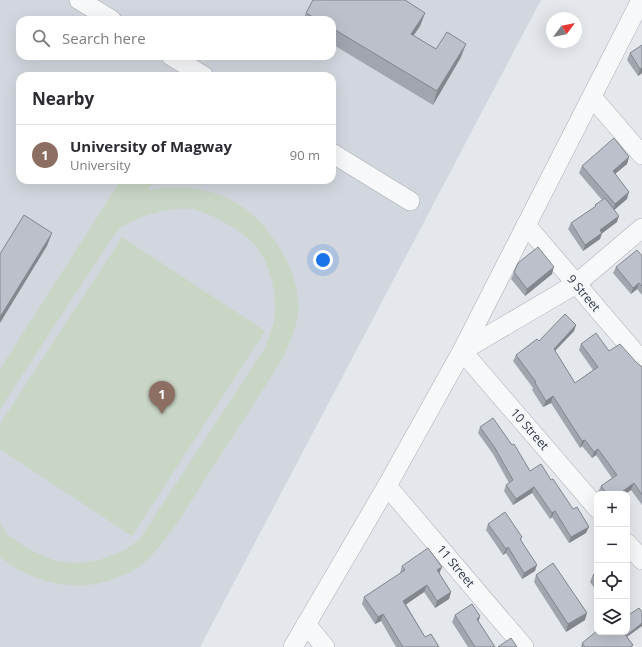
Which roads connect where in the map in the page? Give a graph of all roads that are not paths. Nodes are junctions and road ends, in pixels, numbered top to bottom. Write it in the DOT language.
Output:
graph roads {
  1 [pos="79,0"];
  2 [pos="641,0"];
  3 [pos="105,16"];
  4 [pos="178,60"];
  5 [pos="197,72"];
  6 [pos="592,97"];
  7 [pos="336,155"];
  8 [pos="642,155"];
  9 [pos="410,201"];
  10 [pos="526,225"];
  11 [pos="642,228"];
  12 [pos="576,284"];
  13 [pos="462,351"];
  14 [pos="642,361"];
  15 [pos="387,486"];
  16 [pos="594,505"];
  17 [pos="630,546"];
  18 [pos="642,560"];
  19 [pos="306,624"];
  20 [pos="293,647"];
  21 [pos="326,647"];
  22 [pos="524,647"];
  1 -- 3 [label="street"];
  2 -- 6 [label="street"];
  4 -- 5 [label="street"];
  6 -- 8 [label="street"];
  6 -- 10 [label="street"];
  7 -- 9 [label="street"];
  10 -- 12 [label="street, 9 Street"];
  10 -- 13 [label="street"];
  11 -- 12 [label="street"];
  12 -- 13 [label="street"];
  12 -- 14 [label="street, 9 Street"];
  13 -- 15 [label="street"];
  13 -- 16 [label="street, 10 Street"];
  15 -- 19 [label="street"];
  15 -- 22 [label="street, 11 Street"];
  17 -- 18 [label="street"];
  19 -- 20 [label="street"];
  19 -- 21 [label="street"];
}
